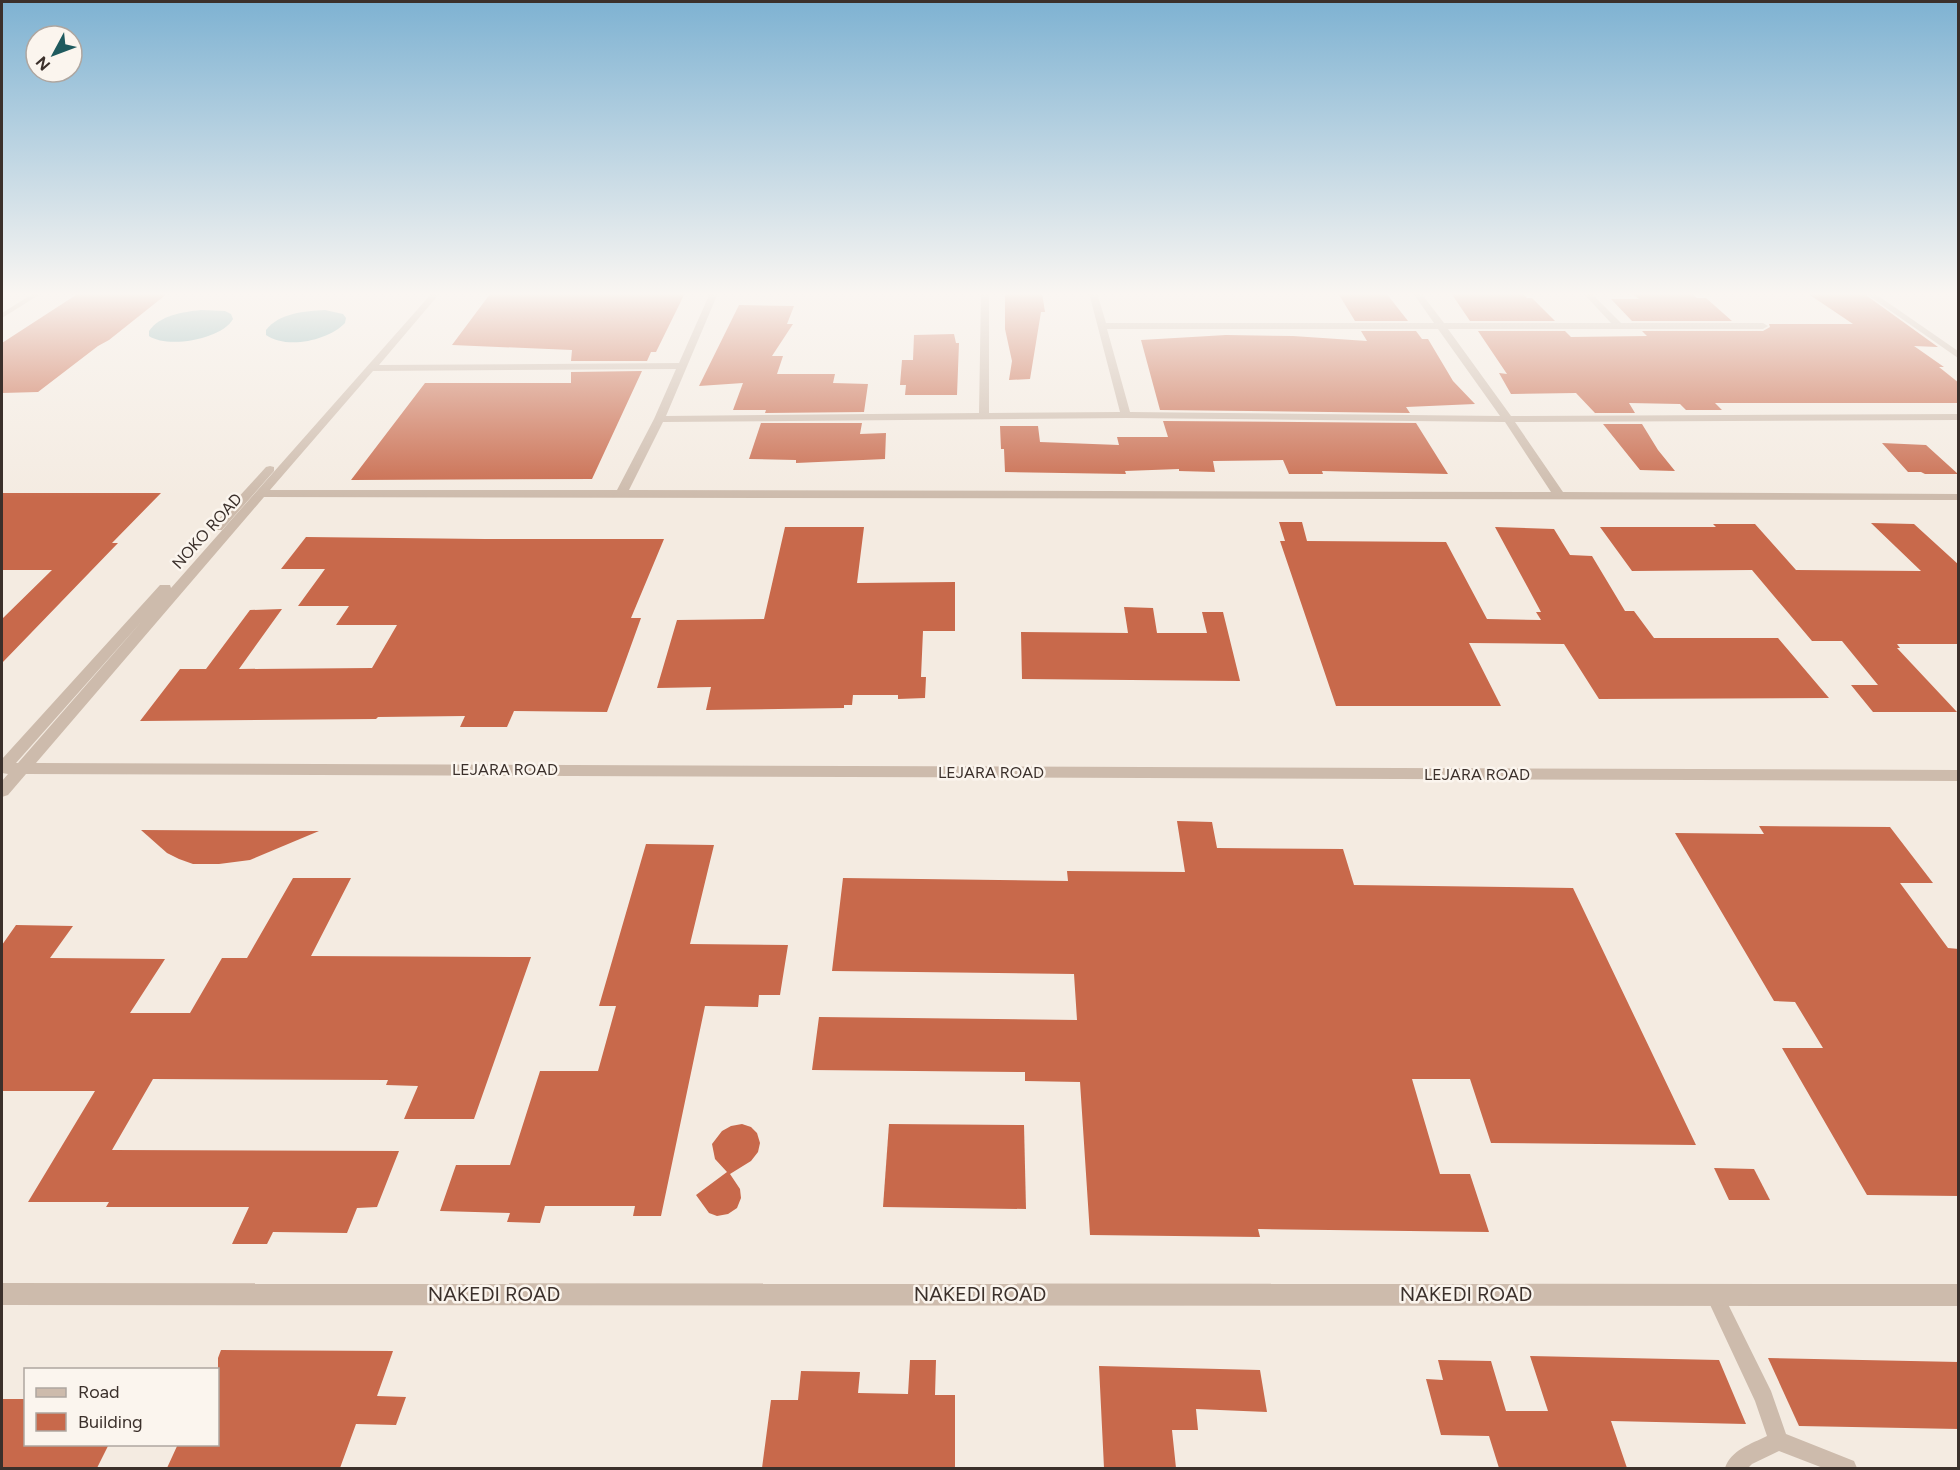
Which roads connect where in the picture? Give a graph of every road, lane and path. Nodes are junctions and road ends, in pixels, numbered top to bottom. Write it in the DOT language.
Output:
graph roads {
  1 [pos="363,362"];
  2 [pos="376,362"];
  3 [pos="683,362"];
  4 [pos="984,362"];
  5 [pos="1112,362"];
  6 [pos="1466,362"];
  7 [pos="681,366"];
  8 [pos="371,368"];
  9 [pos="1126,415"];
  10 [pos="984,416"];
  11 [pos="1959,417"];
  12 [pos="659,419"];
  13 [pos="1508,419"];
  14 [pos="621,493"];
  15 [pos="261,494"];
  16 [pos="1559,495"];
  17 [pos="1959,497"];
  18 [pos="23,767"];
  19 [pos="2,768"];
  20 [pos="1959,776"];
  21 [pos="2,791"];
  22 [pos="1714,1293"];
  23 [pos="2,1294"];
  24 [pos="1959,1295"];
  25 [pos="1779,1441"];
  26 [pos="1735,1468"];
  27 [pos="1847,1468"];
  1 -- 19 [label="street"];
  2 -- 8 [label="street, NOKO ROAD"];
  3 -- 7 [label="street"];
  4 -- 10 [label="street"];
  5 -- 9 [label="street"];
  6 -- 13 [label="street"];
  7 -- 8 [label="street"];
  7 -- 12 [label="street"];
  8 -- 15 [label="street, NOKO ROAD"];
  9 -- 10 [label="street"];
  9 -- 13 [label="street"];
  10 -- 12 [label="street"];
  11 -- 13 [label="street"];
  12 -- 14 [label="street"];
  13 -- 16 [label="street"];
  14 -- 15 [label="street"];
  14 -- 16 [label="street"];
  15 -- 18 [label="street, NOKO ROAD"];
  16 -- 17 [label="street"];
  18 -- 19 [label="street, LEJARA ROAD"];
  18 -- 20 [label="street, LEJARA ROAD"];
  18 -- 21 [label="street, NOKO ROAD"];
  22 -- 23 [label="street, NAKEDI ROAD"];
  22 -- 24 [label="street, NAKEDI ROAD"];
  22 -- 25 [label="lane"];
  25 -- 26 [label="lane"];
  25 -- 27 [label="lane"];
}
